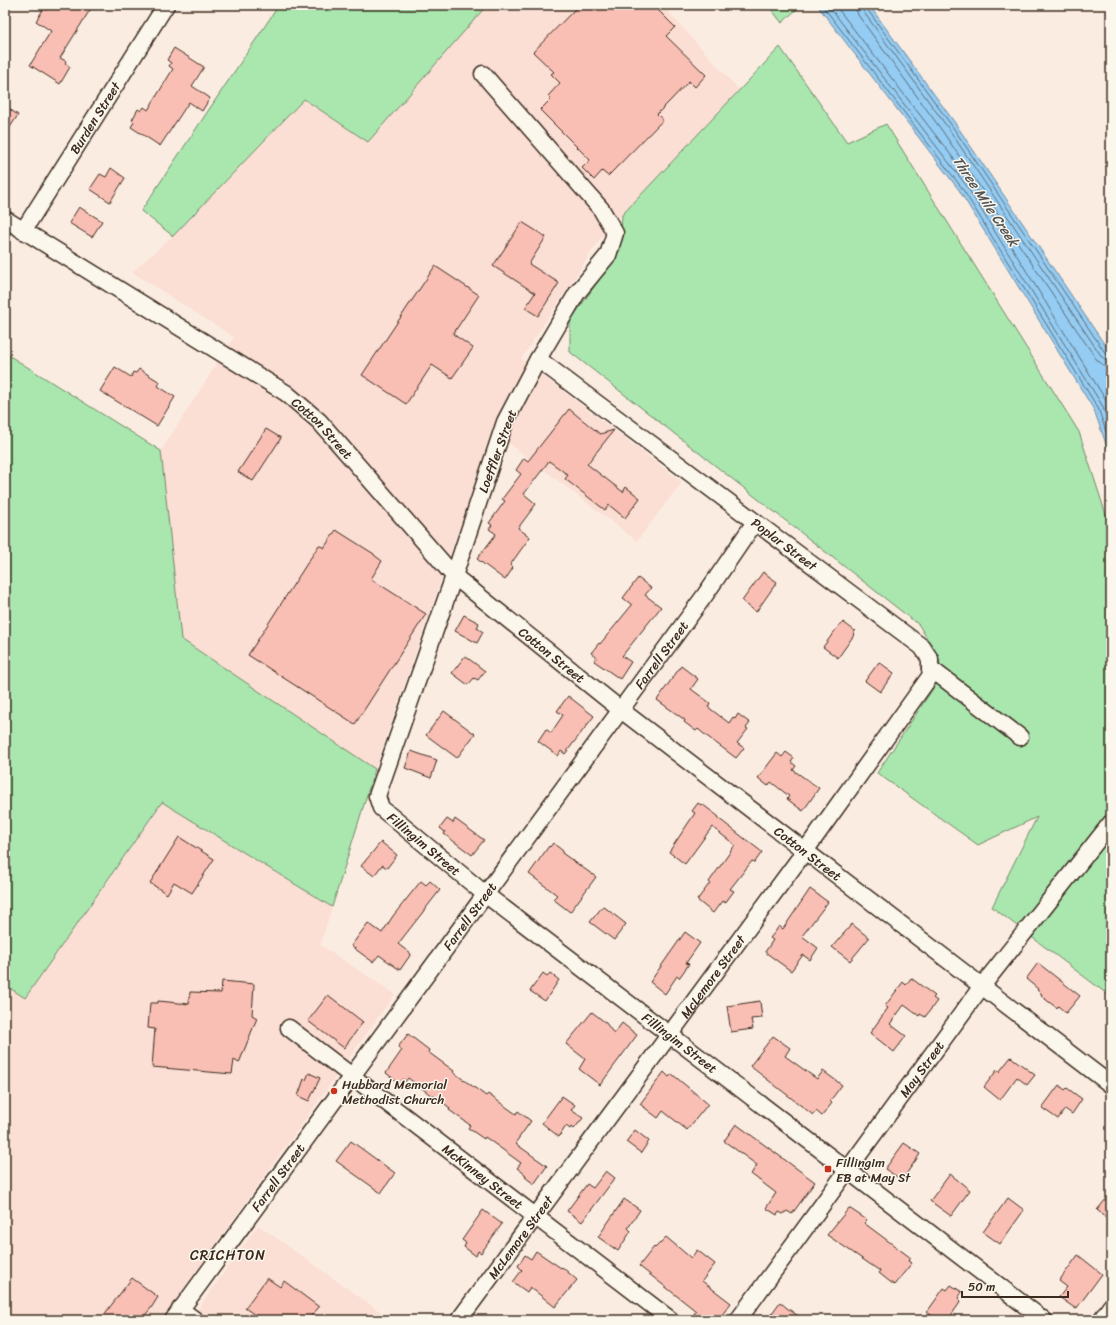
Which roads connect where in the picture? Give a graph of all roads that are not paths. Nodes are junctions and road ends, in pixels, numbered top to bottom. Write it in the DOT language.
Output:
graph roads {
  1 [pos="166,5"];
  2 [pos="483,74"];
  3 [pos="5,219"];
  4 [pos="23,231"];
  5 [pos="538,359"];
  6 [pos="755,522"];
  7 [pos="454,576"];
  8 [pos="930,668"];
  9 [pos="621,710"];
  10 [pos="398,735"];
  11 [pos="1020,737"];
  12 [pos="1111,823"];
  13 [pos="806,851"];
  14 [pos="485,894"];
  15 [pos="982,986"];
  16 [pos="289,1028"];
  17 [pos="670,1035"];
  18 [pos="352,1076"];
  19 [pos="1111,1085"];
  20 [pos="848,1171"];
  21 [pos="535,1216"];
  22 [pos="1111,1306"];
  23 [pos="177,1314"];
  24 [pos="195,1320"];
  25 [pos="459,1320"];
  26 [pos="671,1320"];
  27 [pos="738,1320"];
  28 [pos="1044,1320"];
  29 [pos="1101,1320"];
  1 -- 4 [label="street, Burden Street"];
  2 -- 5 [label="street, Loeffler Street"];
  3 -- 4 [label="street, Cotton Street"];
  4 -- 7 [label="street, Cotton Street"];
  5 -- 6 [label="street, Poplar Street"];
  5 -- 7 [label="street, Loeffler Street"];
  6 -- 8 [label="street, Poplar Street"];
  6 -- 9 [label="street, Farrell Street"];
  7 -- 9 [label="street, Cotton Street"];
  7 -- 10 [label="street, Loeffler Street"];
  8 -- 11 [label="street"];
  8 -- 13 [label="street, McLemore Street"];
  9 -- 13 [label="street, Cotton Street"];
  9 -- 14 [label="street, Farrell Street"];
  10 -- 14 [label="street, Fillingim Street"];
  12 -- 15 [label="street, May Street"];
  13 -- 15 [label="street, Cotton Street"];
  13 -- 17 [label="street, McLemore Street"];
  14 -- 17 [label="street, Fillingim Street"];
  14 -- 18 [label="street, Farrell Street"];
  15 -- 19 [label="street, Cotton Street"];
  15 -- 20 [label="street, May Street"];
  16 -- 18 [label="street, McKinney Street"];
  17 -- 20 [label="street, Fillingim Street"];
  17 -- 21 [label="street, McLemore Street"];
  18 -- 21 [label="street, McKinney Street"];
  18 -- 23 [label="street, Farrell Street"];
  20 -- 27 [label="street, May Street"];
  20 -- 28 [label="street, Fillingim Street"];
  21 -- 25 [label="street, McLemore Street"];
  21 -- 26 [label="street, McKinney Street"];
  22 -- 29 [label="street"];
  23 -- 24 [label="street"];
}
